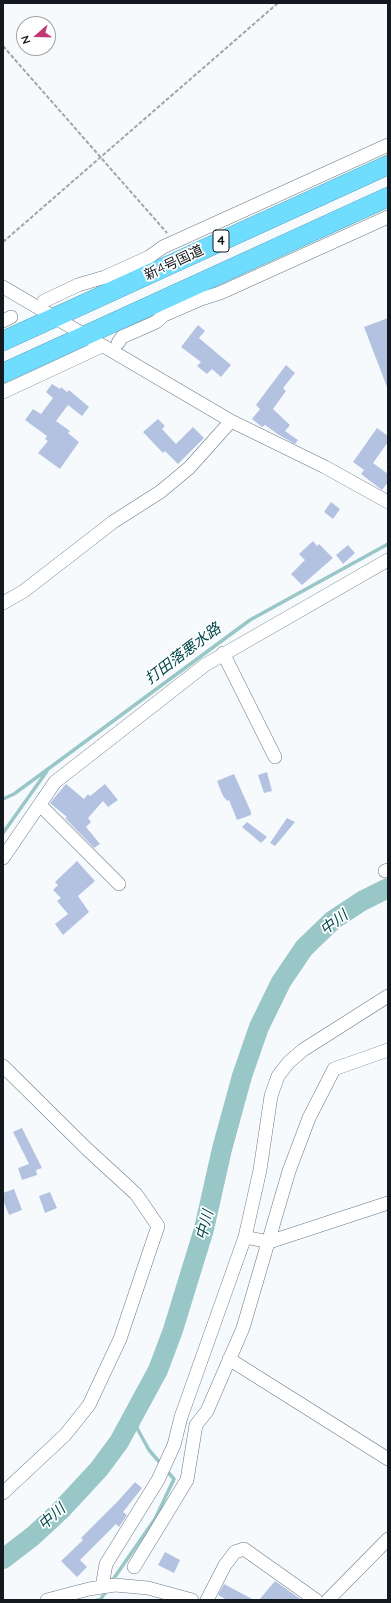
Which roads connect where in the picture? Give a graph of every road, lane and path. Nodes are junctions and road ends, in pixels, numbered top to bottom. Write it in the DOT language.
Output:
graph roads {
  1 [pos="278,3"];
  2 [pos="3,46"];
  3 [pos="388,145"];
  4 [pos="102,157"];
  5 [pos="388,165"];
  6 [pos="388,197"];
  7 [pos="388,217"];
  8 [pos="3,242"];
  9 [pos="175,242"];
  10 [pos="129,275"];
  11 [pos="3,287"];
  12 [pos="44,301"];
  13 [pos="178,302"];
  14 [pos="55,317"];
  15 [pos="85,335"];
  16 [pos="3,341"];
  17 [pos="118,343"];
  18 [pos="102,346"];
  19 [pos="3,373"];
  20 [pos="3,392"];
  21 [pos="231,422"];
  22 [pos="388,502"];
  23 [pos="388,560"];
  24 [pos="3,603"];
  25 [pos="223,653"];
  26 [pos="275,758"];
  27 [pos="40,806"];
  28 [pos="3,858"];
  29 [pos="119,884"];
  30 [pos="388,996"];
  31 [pos="388,1050"];
  32 [pos="3,1066"];
  33 [pos="388,1203"];
  34 [pos="245,1238"];
  35 [pos="270,1242"];
  36 [pos="229,1359"];
  37 [pos="388,1459"];
  38 [pos="3,1493"];
  39 [pos="388,1539"];
  40 [pos="134,1567"];
  41 [pos="102,1587"];
  42 [pos="332,1598"];
  43 [pos="47,1600"];
  44 [pos="192,1600"];
  45 [pos="207,1600"];
  46 [pos="316,1600"];
  1 -- 4 [label="path"];
  2 -- 4 [label="path"];
  3 -- 9 [label="street"];
  4 -- 8 [label="path"];
  4 -- 9 [label="path"];
  5 -- 10 [label="highway, 新4号国道 / 4"];
  6 -- 13 [label="highway, 4"];
  7 -- 13 [label="street"];
  9 -- 10 [label="street"];
  10 -- 12 [label="street"];
  10 -- 14 [label="highway, 新4号国道 / 4"];
  11 -- 14 [label="street"];
  13 -- 15 [label="highway, 4"];
  13 -- 17 [label="street"];
  14 -- 15 [label="street"];
  14 -- 16 [label="highway, 新4号国道 / 4"];
  15 -- 18 [label="street"];
  15 -- 19 [label="highway, 4"];
  18 -- 20 [label="street"];
  18 -- 21 [label="street"];
  21 -- 22 [label="street"];
  21 -- 24 [label="street"];
  23 -- 25 [label="street"];
  25 -- 26 [label="street"];
  25 -- 27 [label="street"];
  27 -- 28 [label="street"];
  27 -- 29 [label="street"];
  30 -- 34 [label="street"];
  31 -- 35 [label="street"];
  32 -- 38 [label="street"];
  33 -- 35 [label="street"];
  34 -- 35 [label="street"];
  34 -- 41 [label="street"];
  35 -- 36 [label="street"];
  36 -- 37 [label="street"];
  36 -- 40 [label="street"];
  39 -- 42 [label="street"];
  41 -- 43 [label="street"];
  41 -- 44 [label="street"];
  45 -- 46 [label="street"];
}
